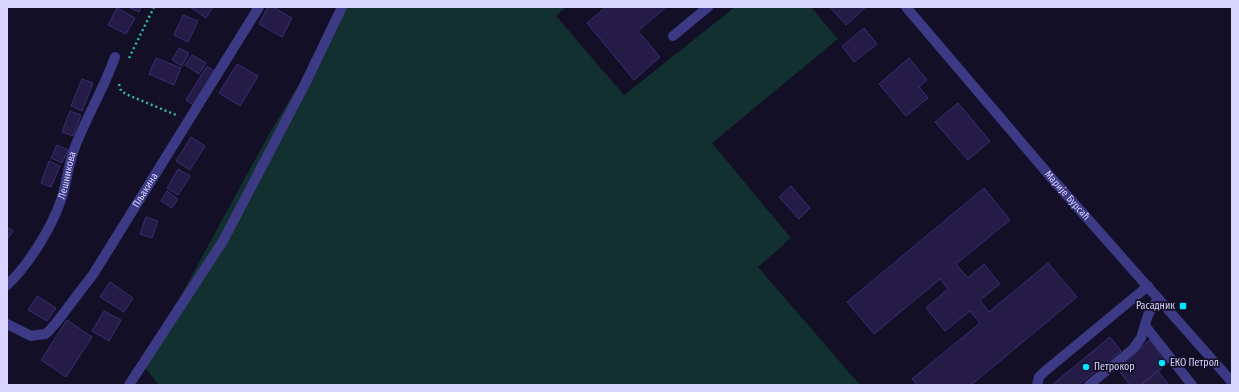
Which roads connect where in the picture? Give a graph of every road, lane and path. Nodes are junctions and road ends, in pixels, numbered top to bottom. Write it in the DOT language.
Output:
graph roads {
  1 [pos="154,7"];
  2 [pos="259,7"];
  3 [pos="342,7"];
  4 [pos="708,7"];
  5 [pos="906,7"];
  6 [pos="673,36"];
  7 [pos="114,57"];
  8 [pos="128,60"];
  9 [pos="119,82"];
  10 [pos="189,120"];
  11 [pos="7,285"];
  12 [pos="1148,286"];
  13 [pos="1158,298"];
  14 [pos="7,324"];
  15 [pos="1146,327"];
  16 [pos="1232,382"];
  17 [pos="130,384"];
  18 [pos="1037,385"];
  19 [pos="1089,385"];
  20 [pos="1192,385"];
  1 -- 8 [label="path"];
  2 -- 10 [label="street, Пљакина"];
  3 -- 17 [label="street"];
  4 -- 6 [label="street"];
  5 -- 12 [label="street, Марије Бурсаћ"];
  7 -- 11 [label="street, Лешникова"];
  9 -- 10 [label="path"];
  10 -- 14 [label="street, Пљакина"];
  12 -- 13 [label="street, Марије Бурсаћ"];
  12 -- 18 [label="street"];
  13 -- 15 [label="street"];
  13 -- 16 [label="street, Марије Бурсаћ"];
  15 -- 19 [label="street"];
  15 -- 20 [label="street"];
}
